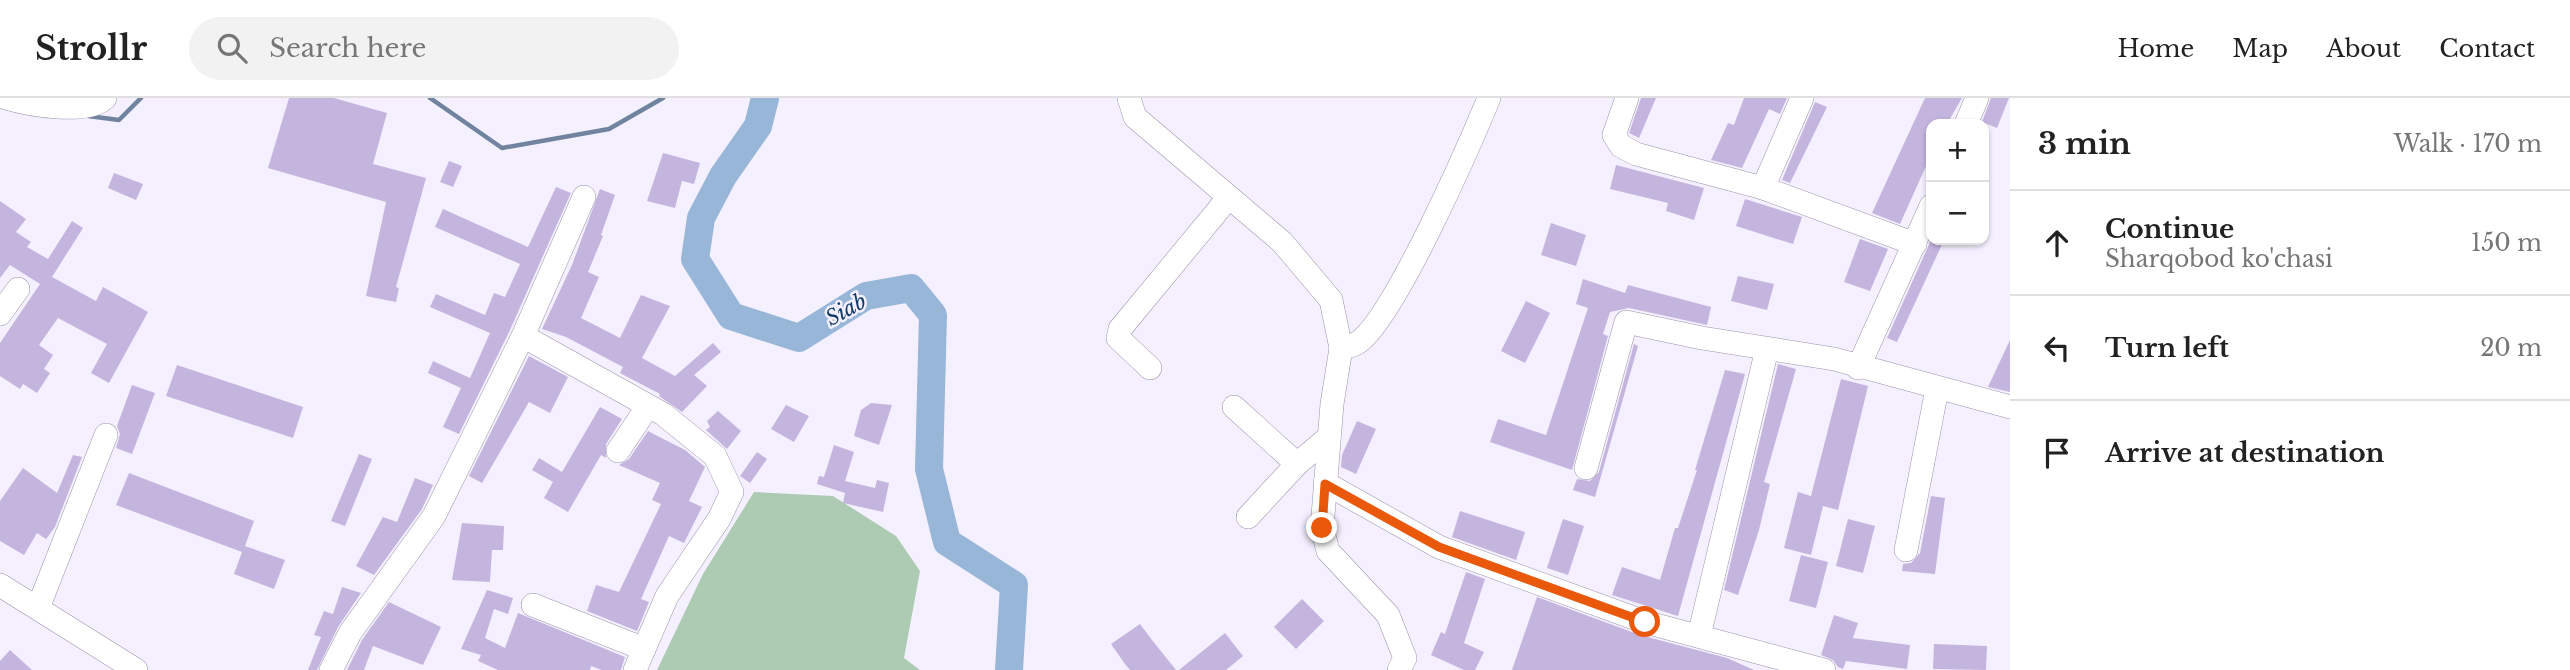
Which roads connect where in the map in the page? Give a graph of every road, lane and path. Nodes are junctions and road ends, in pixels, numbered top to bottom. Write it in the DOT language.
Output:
graph roads {
  1 [pos="6,98"];
  2 [pos="105,98"];
  3 [pos="1129,98"];
  4 [pos="1489,98"];
  5 [pos="1627,98"];
  6 [pos="1802,98"];
  7 [pos="1977,98"];
  8 [pos="1968,119"];
  9 [pos="1763,188"];
  10 [pos="583,197"];
  11 [pos="1229,197"];
  12 [pos="1926,218"];
  13 [pos="1915,244"];
  14 [pos="18,289"];
  15 [pos="0,314"];
  16 [pos="523,336"];
  17 [pos="1341,348"];
  18 [pos="1767,349"];
  19 [pos="1150,368"];
  20 [pos="1858,368"];
  21 [pos="1937,389"];
  22 [pos="648,406"];
  23 [pos="1234,407"];
  24 [pos="2010,407"];
  25 [pos="106,435"];
  26 [pos="1329,437"];
  27 [pos="618,451"];
  28 [pos="1297,464"];
  29 [pos="1586,468"];
  30 [pos="1325,484"];
  31 [pos="1248,517"];
  32 [pos="1906,550"];
  33 [pos="0,585"];
  34 [pos="533,605"];
  35 [pos="38,608"];
  36 [pos="1699,636"];
  37 [pos="644,649"];
  38 [pos="1757,660"];
  39 [pos="1405,666"];
  40 [pos="136,670"];
  41 [pos="331,670"];
  42 [pos="635,670"];
  43 [pos="1824,670"];
  1 -- 2 [label="street"];
  3 -- 11 [label="street"];
  4 -- 17 [label="street"];
  5 -- 9 [label="street"];
  6 -- 9 [label="street"];
  7 -- 8 [label="street"];
  9 -- 13 [label="street"];
  10 -- 16 [label="street"];
  11 -- 17 [label="street"];
  11 -- 19 [label="street"];
  12 -- 13 [label="street"];
  13 -- 20 [label="street"];
  14 -- 15 [label="street"];
  16 -- 22 [label="street"];
  16 -- 41 [label="street"];
  17 -- 26 [label="street"];
  18 -- 20 [label="street"];
  18 -- 29 [label="street"];
  18 -- 36 [label="street"];
  20 -- 21 [label="street"];
  21 -- 24 [label="street"];
  21 -- 32 [label="street"];
  22 -- 27 [label="street"];
  22 -- 37 [label="street"];
  23 -- 28 [label="street"];
  25 -- 35 [label="street"];
  26 -- 28 [label="street"];
  26 -- 30 [label="street"];
  28 -- 31 [label="street"];
  30 -- 36 [label="street"];
  30 -- 39 [label="street"];
  33 -- 35 [label="street"];
  34 -- 37 [label="street"];
  35 -- 40 [label="street"];
  36 -- 38 [label="street"];
  37 -- 42 [label="street"];
  38 -- 43 [label="street"];
}
